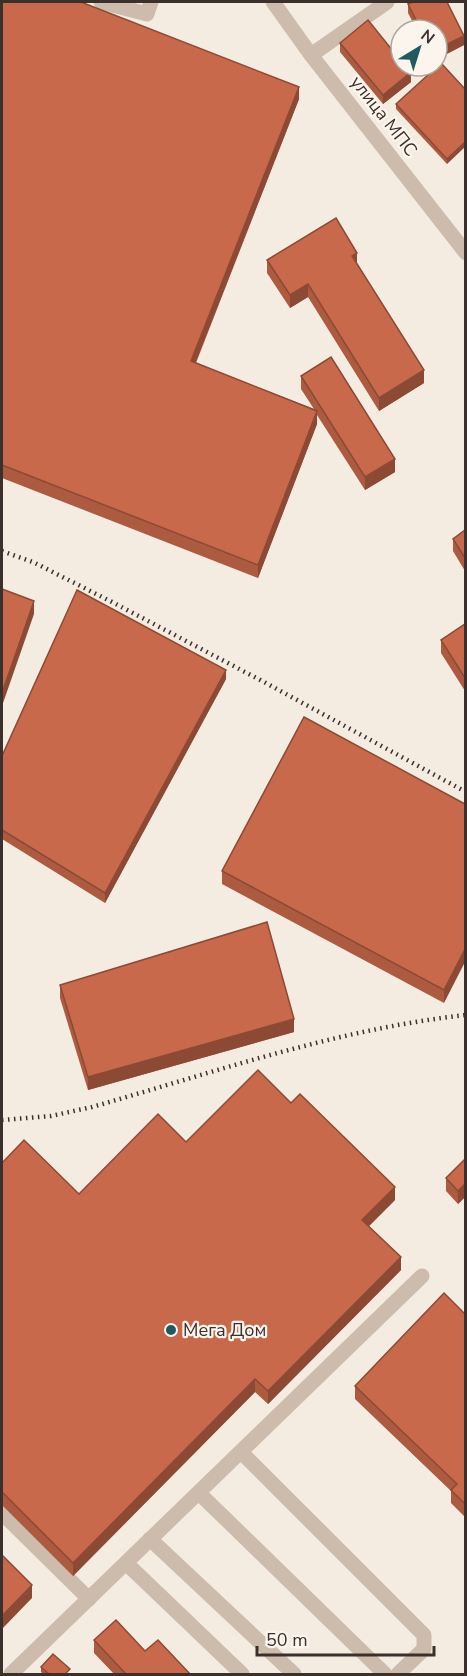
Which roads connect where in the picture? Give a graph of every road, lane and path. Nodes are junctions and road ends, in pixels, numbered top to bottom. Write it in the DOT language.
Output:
graph roads {
  1 [pos="101,2"];
  2 [pos="151,2"];
  3 [pos="273,2"];
  4 [pos="387,2"];
  5 [pos="311,55"];
  6 [pos="465,253"];
  7 [pos="422,1276"];
  8 [pos="241,1452"];
  9 [pos="199,1492"];
  10 [pos="2,1513"];
  11 [pos="150,1539"];
  12 [pos="126,1563"];
  13 [pos="88,1599"];
  14 [pos="2,1666"];
  15 [pos="11,1674"];
  16 [pos="242,1674"];
  17 [pos="294,1674"];
  18 [pos="385,1674"];
  19 [pos="399,1674"];
  1 -- 2 [label="street"];
  3 -- 5 [label="street, улица МПС"];
  4 -- 5 [label="street"];
  5 -- 6 [label="street, улица МПС"];
  7 -- 8 [label="street"];
  8 -- 9 [label="street"];
  8 -- 19 [label="street"];
  9 -- 11 [label="street"];
  9 -- 18 [label="street"];
  10 -- 13 [label="street"];
  11 -- 12 [label="street"];
  11 -- 17 [label="street"];
  12 -- 13 [label="street"];
  12 -- 16 [label="street"];
  13 -- 15 [label="street"];
  14 -- 15 [label="street"];
}
